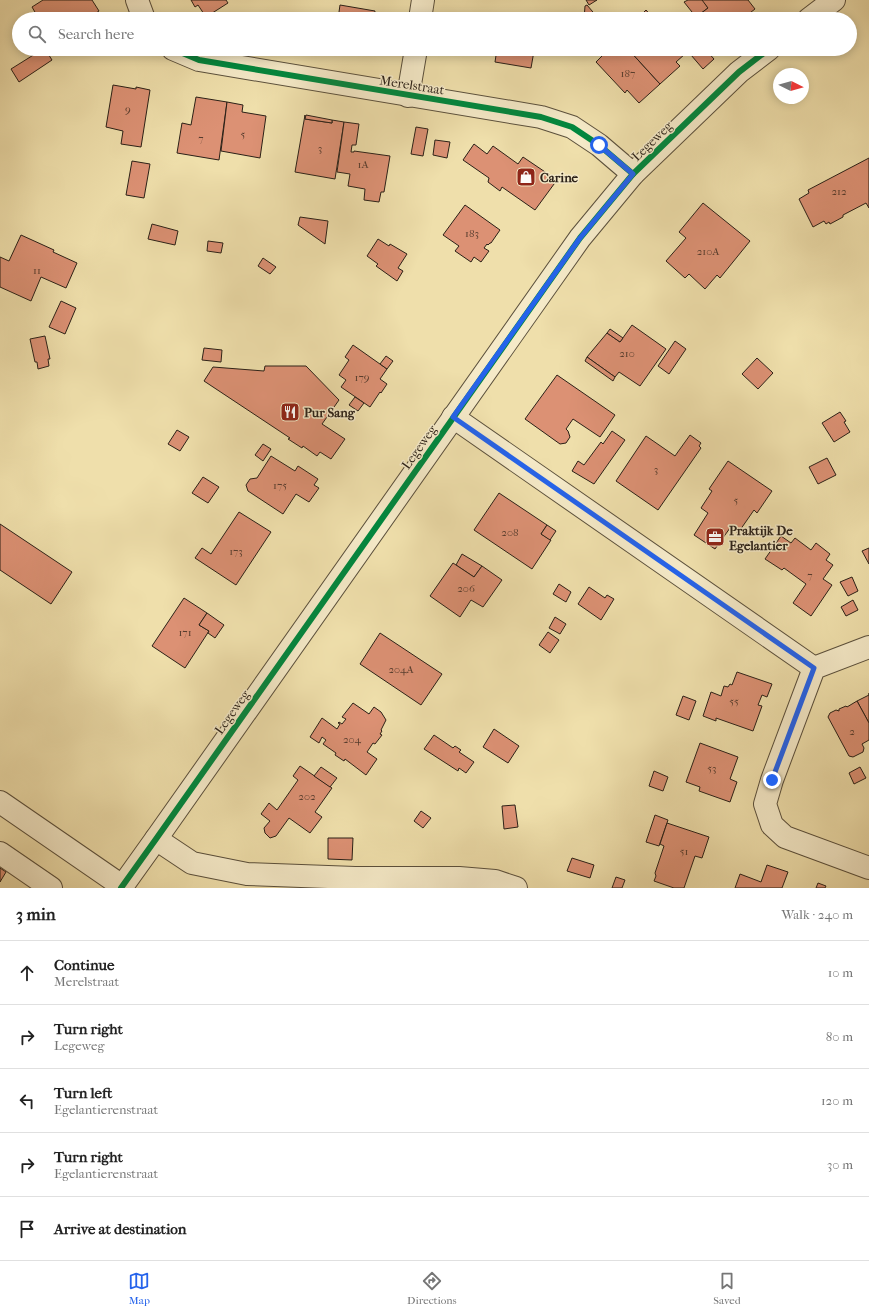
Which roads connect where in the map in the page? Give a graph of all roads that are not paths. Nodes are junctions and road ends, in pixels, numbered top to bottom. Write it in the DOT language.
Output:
graph roads {
  1 [pos="137,0"];
  2 [pos="423,0"];
  3 [pos="834,0"];
  4 [pos="141,12"];
  5 [pos="421,12"];
  6 [pos="818,12"];
  7 [pos="190,56"];
  8 [pos="415,56"];
  9 [pos="760,56"];
  10 [pos="408,96"];
  11 [pos="633,174"];
  12 [pos="453,417"];
  13 [pos="869,647"];
  14 [pos="814,668"];
  15 [pos="0,802"];
  16 [pos="156,839"];
  17 [pos="0,853"];
  18 [pos="869,868"];
  19 [pos="42,885"];
  20 [pos="121,887"];
  21 [pos="516,888"];
  1 -- 4 [label="street"];
  2 -- 5 [label="street"];
  3 -- 6 [label="street"];
  7 -- 10 [label="street, Merelstraat"];
  8 -- 10 [label="street"];
  9 -- 11 [label="street, Legeweg"];
  10 -- 11 [label="street, Merelstraat"];
  11 -- 12 [label="street, Legeweg"];
  12 -- 14 [label="street"];
  12 -- 16 [label="street, Legeweg"];
  13 -- 14 [label="street"];
  14 -- 18 [label="street"];
  15 -- 20 [label="street"];
  16 -- 20 [label="street, Legeweg"];
  16 -- 21 [label="street"];
  17 -- 19 [label="street"];
}
